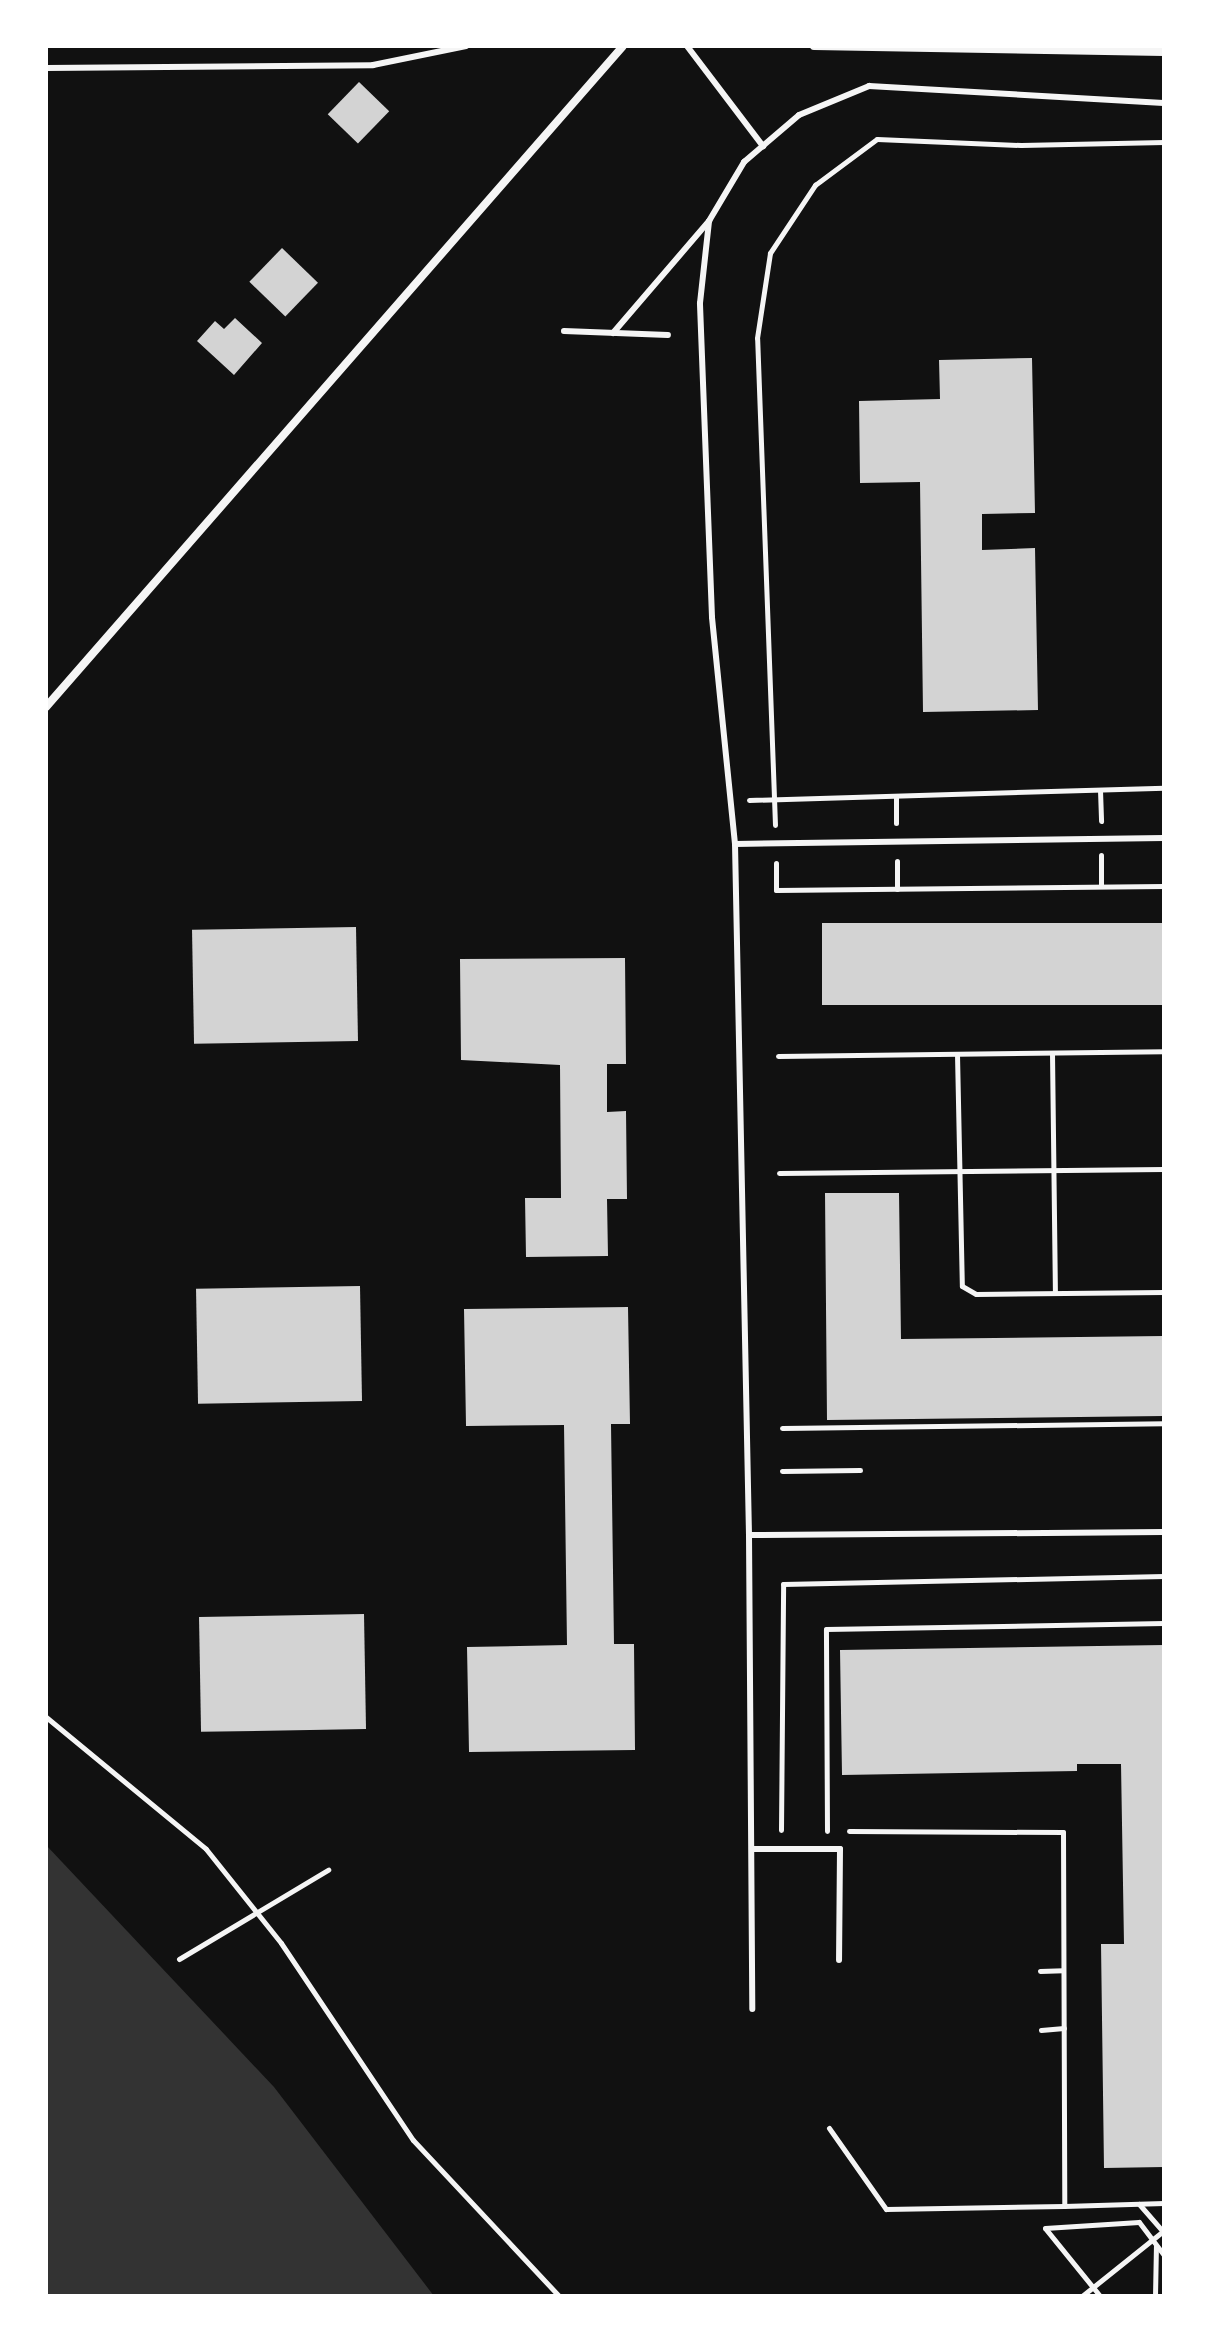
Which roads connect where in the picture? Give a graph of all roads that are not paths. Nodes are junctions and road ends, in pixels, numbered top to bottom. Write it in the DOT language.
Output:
graph roads {
  1 [pos="466,46"];
  2 [pos="623,46"];
  3 [pos="687,46"];
  4 [pos="814,46"];
  5 [pos="1164,52"];
  6 [pos="46,68"];
  7 [pos="1164,103"];
  8 [pos="763,146"];
  9 [pos="709,221"];
  10 [pos="564,331"];
  11 [pos="613,333"];
  12 [pos="668,335"];
  13 [pos="46,707"];
  14 [pos="1164,838"];
  15 [pos="735,844"];
  16 [pos="1164,1532"];
  17 [pos="749,1535"];
  18 [pos="753,1849"];
  19 [pos="839,1960"];
  20 [pos="752,2009"];
  1 -- 6 [label="lane"];
  2 -- 13 [label="street"];
  3 -- 8 [label="lane"];
  4 -- 5 [label="street"];
  7 -- 8 [label="lane"];
  8 -- 9 [label="lane"];
  9 -- 11 [label="lane"];
  9 -- 15 [label="lane"];
  10 -- 11 [label="lane"];
  11 -- 12 [label="lane"];
  14 -- 15 [label="lane"];
  15 -- 17 [label="lane"];
  16 -- 17 [label="lane"];
  17 -- 18 [label="lane"];
  18 -- 19 [label="lane"];
  18 -- 20 [label="lane"];
}
